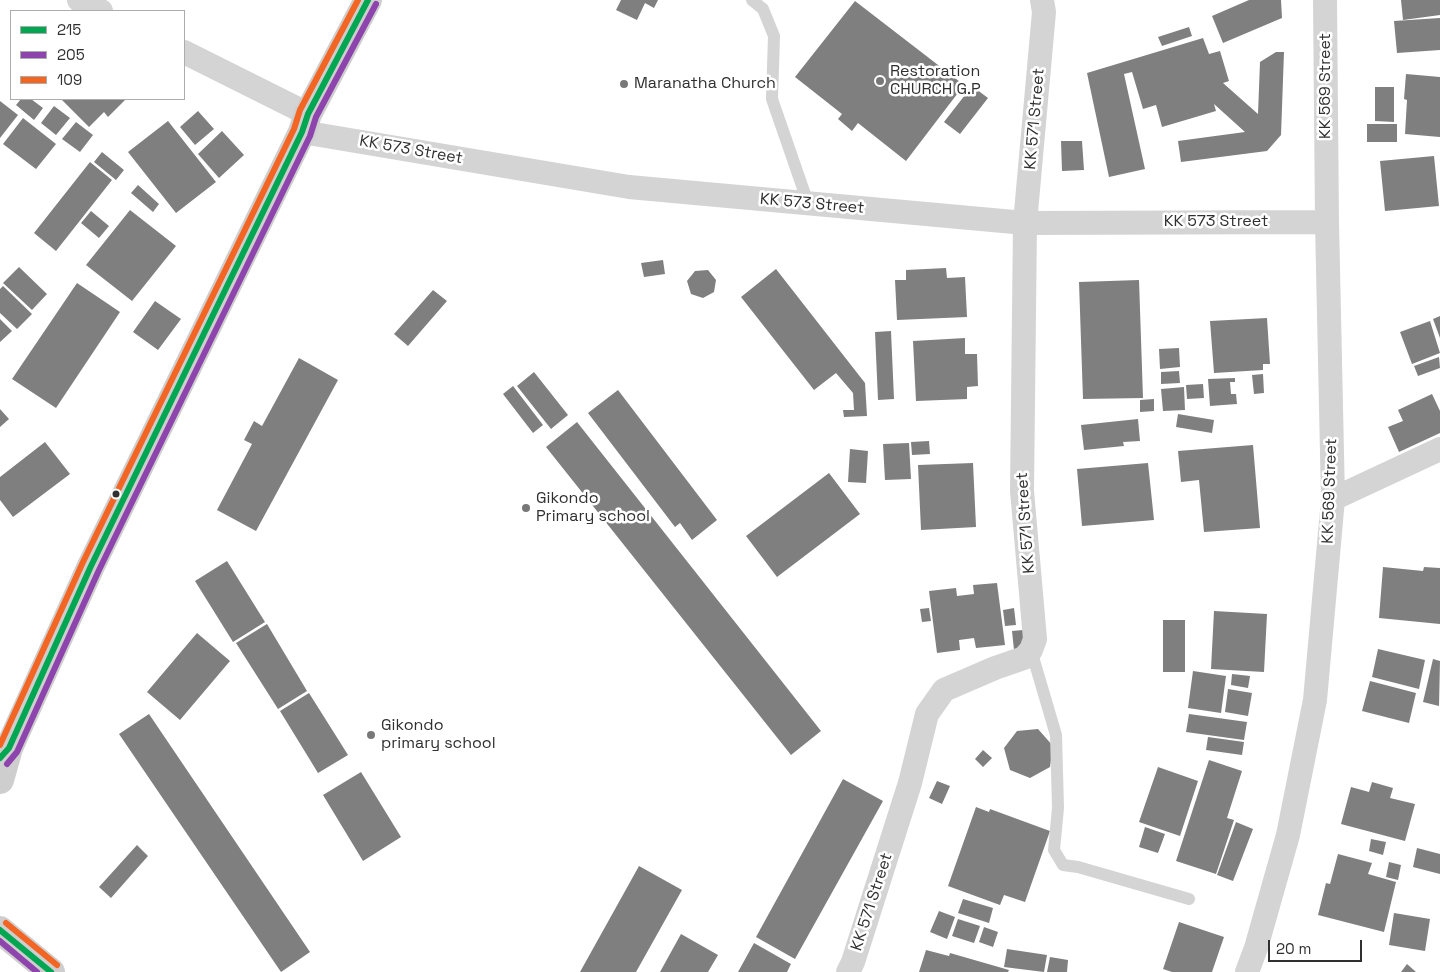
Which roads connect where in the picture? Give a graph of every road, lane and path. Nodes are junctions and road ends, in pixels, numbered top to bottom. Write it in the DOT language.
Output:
graph roads {
  1 [pos="78,0"];
  2 [pos="368,0"];
  3 [pos="752,0"];
  4 [pos="1042,0"];
  5 [pos="1325,0"];
  6 [pos="99,10"];
  7 [pos="185,53"];
  8 [pos="305,123"];
  9 [pos="808,203"];
  10 [pos="1327,222"];
  11 [pos="1025,223"];
  12 [pos="1440,449"];
  13 [pos="1333,499"];
  14 [pos="1031,650"];
  15 [pos="4,753"];
  16 [pos="0,780"];
  17 [pos="1189,900"];
  18 [pos="0,930"];
  19 [pos="51,972"];
  20 [pos="848,972"];
  21 [pos="1247,972"];
  1 -- 6 [label="street"];
  2 -- 8 [label="main road"];
  3 -- 9 [label="lane"];
  4 -- 11 [label="street, KK 571 Street"];
  5 -- 10 [label="street, KK 569 Street"];
  7 -- 8 [label="street, KK 573 Street"];
  8 -- 9 [label="street, KK 573 Street"];
  8 -- 15 [label="main road"];
  9 -- 11 [label="street, KK 573 Street"];
  10 -- 11 [label="street, KK 573 Street"];
  10 -- 13 [label="street, KK 569 Street"];
  11 -- 14 [label="street, KK 571 Street"];
  12 -- 13 [label="street"];
  13 -- 21 [label="street, KK 569 Street"];
  14 -- 17 [label="lane"];
  14 -- 20 [label="street, KK 571 Street"];
  15 -- 16 [label="main road"];
  18 -- 19 [label="main road"];
}
